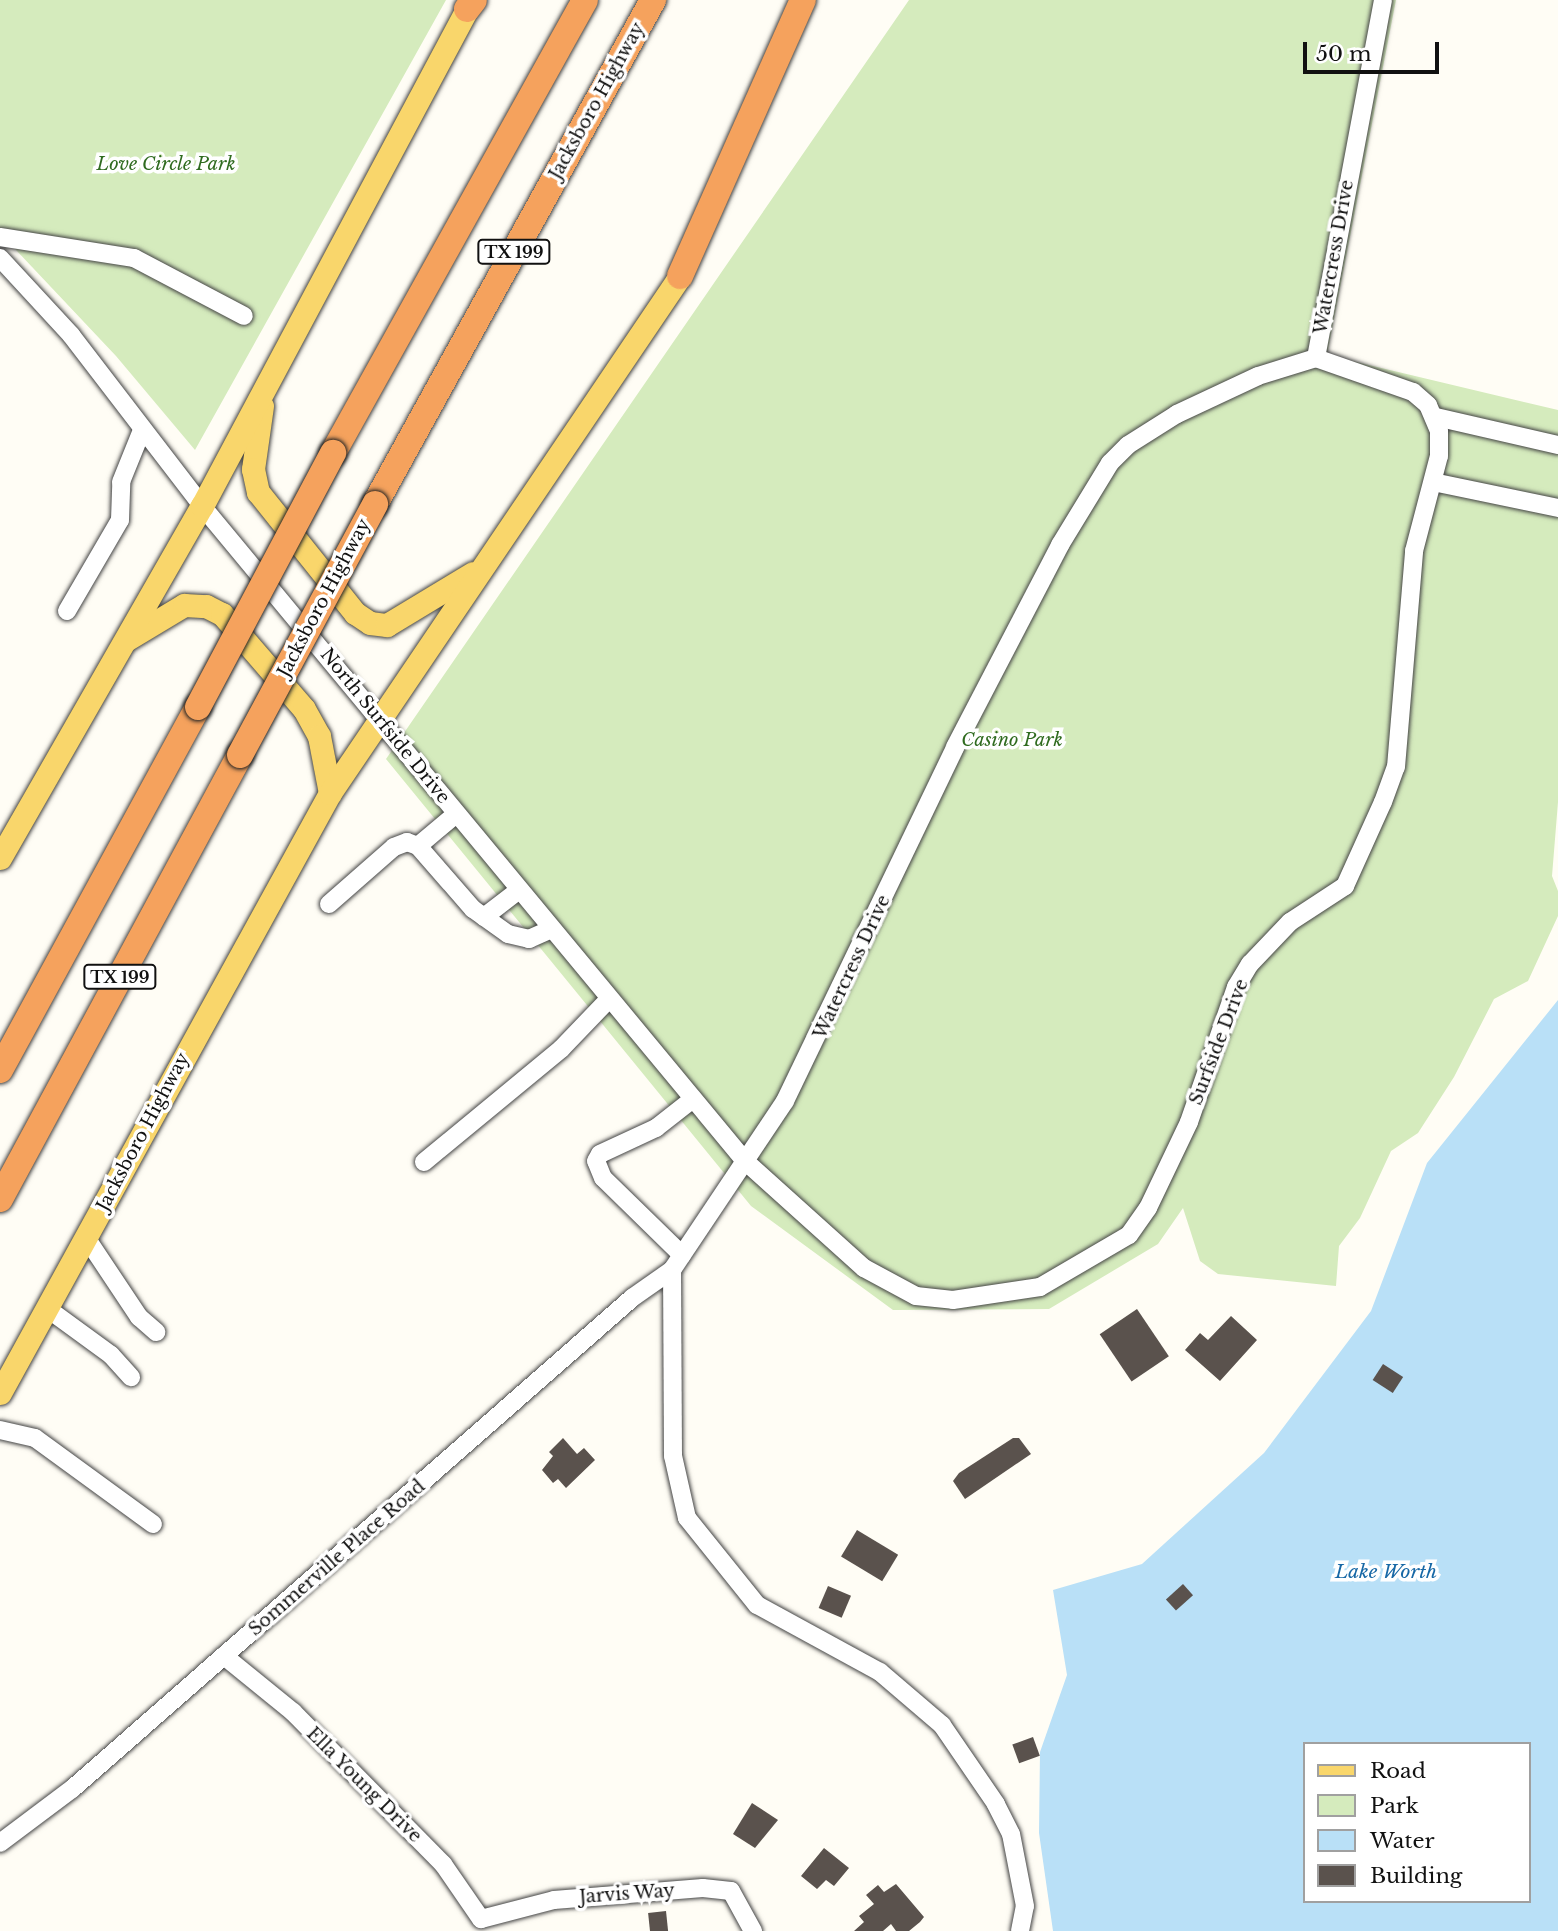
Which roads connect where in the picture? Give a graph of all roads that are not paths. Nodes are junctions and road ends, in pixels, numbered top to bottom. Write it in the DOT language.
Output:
graph roads {
  1 [pos="585,0"];
  2 [pos="653,0"];
  3 [pos="803,0"];
  4 [pos="1383,0"];
  5 [pos="471,5"];
  6 [pos="0,237"];
  7 [pos="0,258"];
  8 [pos="680,276"];
  9 [pos="244,316"];
  10 [pos="1316,358"];
  11 [pos="263,392"];
  12 [pos="1436,417"];
  13 [pos="142,430"];
  14 [pos="1558,445"];
  15 [pos="1433,482"];
  16 [pos="202,506"];
  17 [pos="1558,508"];
  18 [pos="482,567"];
  19 [pos="66,611"];
  20 [pos="121,644"];
  21 [pos="380,717"];
  22 [pos="330,793"];
  23 [pos="456,814"];
  24 [pos="418,846"];
  25 [pos="0,858"];
  26 [pos="519,890"];
  27 [pos="329,904"];
  28 [pos="484,917"];
  29 [pos="551,929"];
  30 [pos="609,999"];
  31 [pos="0,1070"];
  32 [pos="693,1099"];
  33 [pos="745,1161"];
  34 [pos="424,1162"];
  35 [pos="0,1199"];
  36 [pos="87,1239"];
  37 [pos="677,1262"];
  38 [pos="48,1309"];
  39 [pos="156,1332"];
  40 [pos="131,1377"];
  41 [pos="0,1392"];
  42 [pos="0,1430"];
  43 [pos="153,1524"];
  44 [pos="224,1656"];
  45 [pos="0,1843"];
  46 [pos="479,1925"];
  47 [pos="752,1931"];
  48 [pos="1020,1931"];
  1 -- 31 [label="highway, TX 199, bridge"];
  2 -- 35 [label="highway, Jacksboro Highway / TX 199, bridge"];
  3 -- 8 [label="highway"];
  4 -- 10 [label="street, Watercress Drive"];
  5 -- 11 [label="main road"];
  6 -- 9 [label="street"];
  7 -- 13 [label="street, North Surfside Drive"];
  8 -- 18 [label="main road, Jacksboro Highway"];
  10 -- 12 [label="street"];
  10 -- 33 [label="street, Watercress Drive"];
  11 -- 16 [label="main road"];
  11 -- 18 [label="main road"];
  12 -- 14 [label="street"];
  12 -- 15 [label="street, Surfside Drive"];
  13 -- 16 [label="street, North Surfside Drive"];
  13 -- 19 [label="street"];
  15 -- 17 [label="street"];
  15 -- 33 [label="street, Surfside Drive"];
  16 -- 20 [label="main road"];
  16 -- 21 [label="street, North Surfside Drive"];
  18 -- 21 [label="main road, Jacksboro Highway"];
  20 -- 22 [label="main road"];
  20 -- 25 [label="main road"];
  21 -- 22 [label="main road, Jacksboro Highway"];
  21 -- 23 [label="street, North Surfside Drive"];
  22 -- 36 [label="main road, Jacksboro Highway"];
  23 -- 24 [label="street"];
  23 -- 26 [label="street, North Surfside Drive"];
  24 -- 27 [label="street"];
  24 -- 28 [label="street"];
  26 -- 28 [label="street"];
  26 -- 29 [label="street, North Surfside Drive"];
  28 -- 29 [label="street"];
  29 -- 30 [label="street, North Surfside Drive"];
  30 -- 32 [label="street, North Surfside Drive"];
  30 -- 34 [label="street"];
  32 -- 33 [label="street, North Surfside Drive"];
  32 -- 37 [label="street"];
  33 -- 37 [label="street, Watercress Drive"];
  36 -- 38 [label="main road, Jacksboro Highway"];
  36 -- 39 [label="street"];
  37 -- 44 [label="street, Sommerville Place Road"];
  37 -- 48 [label="street"];
  38 -- 40 [label="street"];
  38 -- 41 [label="main road, Jacksboro Highway"];
  42 -- 43 [label="street"];
  44 -- 45 [label="street, Sommerville Place Road"];
  44 -- 46 [label="street, Ella Young Drive"];
  46 -- 47 [label="street, Jarvis Way"];
}
